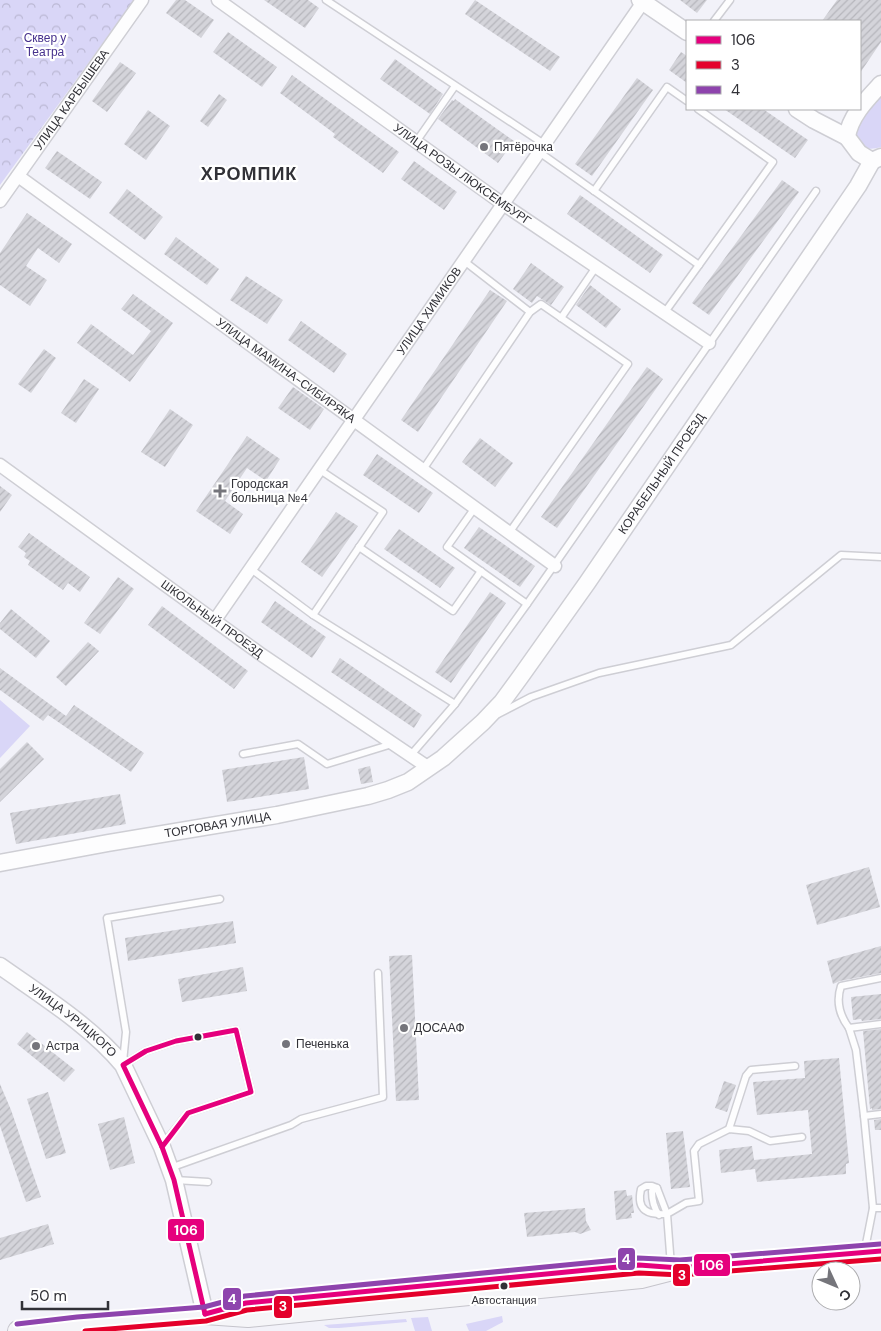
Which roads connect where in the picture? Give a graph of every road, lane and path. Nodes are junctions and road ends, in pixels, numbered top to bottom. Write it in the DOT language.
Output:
graph roads {
  1 [pos="142,0"];
  2 [pos="218,0"];
  3 [pos="326,0"];
  4 [pos="730,0"];
  5 [pos="642,1"];
  6 [pos="715,20"];
  7 [pos="686,31"];
  8 [pos="881,84"];
  9 [pos="455,86"];
  10 [pos="686,100"];
  11 [pos="861,108"];
  12 [pos="699,110"];
  13 [pos="799,110"];
  14 [pos="859,110"];
  15 [pos="847,137"];
  16 [pos="415,143"];
  17 [pos="541,148"];
  18 [pos="876,159"];
  19 [pos="18,176"];
  20 [pos="594,191"];
  21 [pos="816,191"];
  22 [pos="0,201"];
  23 [pos="503,204"];
  24 [pos="464,261"];
  25 [pos="699,265"];
  26 [pos="596,266"];
  27 [pos="530,312"];
  28 [pos="665,312"];
  29 [pos="560,318"];
  30 [pos="709,343"];
  31 [pos="353,421"];
  32 [pos="0,465"];
  33 [pos="320,470"];
  34 [pos="422,471"];
  35 [pos="474,509"];
  36 [pos="509,533"];
  37 [pos="359,547"];
  38 [pos="881,558"];
  39 [pos="554,566"];
  40 [pos="251,569"];
  41 [pos="481,571"];
  42 [pos="527,604"];
  43 [pos="314,615"];
  44 [pos="215,620"];
  45 [pos="455,704"];
  46 [pos="483,722"];
  47 [pos="392,744"];
  48 [pos="243,754"];
  49 [pos="410,756"];
  50 [pos="429,768"];
  51 [pos="0,863"];
  52 [pos="220,899"];
  53 [pos="0,966"];
  54 [pos="378,973"];
  55 [pos="881,978"];
  56 [pos="881,1024"];
  57 [pos="849,1028"];
  58 [pos="123,1066"];
  59 [pos="795,1066"];
  60 [pos="881,1114"];
  61 [pos="864,1116"];
  62 [pos="730,1129"];
  63 [pos="802,1137"];
  64 [pos="162,1146"];
  65 [pos="171,1174"];
  66 [pos="208,1182"];
  67 [pos="657,1188"];
  68 [pos="873,1208"];
  69 [pos="881,1208"];
  70 [pos="659,1214"];
  71 [pos="667,1214"];
  72 [pos="873,1251"];
  73 [pos="676,1268"];
  74 [pos="205,1314"];
  75 [pos="18,1331"];
  1 -- 19 [label="street, УЛИЦА КАРБЫШЕВА"];
  2 -- 16 [label="street, УЛИЦА РОЗЫ ЛЮКСЕМБУРГ"];
  3 -- 9 [label="lane"];
  4 -- 6 [label="lane"];
  5 -- 7 [label="street"];
  5 -- 17 [label="street, УЛИЦА ХИМИКОВ"];
  8 -- 11 [label="street"];
  9 -- 16 [label="lane"];
  9 -- 17 [label="lane"];
  10 -- 20 [label="lane"];
  12 -- 25 [label="lane"];
  13 -- 15 [label="street"];
  14 -- 15 [label="street"];
  15 -- 18 [label="street"];
  16 -- 23 [label="street, УЛИЦА РОЗЫ ЛЮКСЕМБУРГ"];
  17 -- 20 [label="lane"];
  17 -- 23 [label="street, УЛИЦА ХИМИКОВ"];
  18 -- 46 [label="street, КОРАБЕЛЬНЫЙ ПРОЕЗД"];
  19 -- 22 [label="street, УЛИЦА КАРБЫШЕВА"];
  19 -- 31 [label="street, УЛИЦА МАМИНА-СИБИРЯКА"];
  20 -- 25 [label="lane"];
  21 -- 30 [label="lane"];
  23 -- 24 [label="street, УЛИЦА ХИМИКОВ"];
  23 -- 26 [label="street, УЛИЦА РОЗЫ ЛЮКСЕМБУРГ"];
  24 -- 27 [label="lane"];
  24 -- 31 [label="street, УЛИЦА ХИМИКОВ"];
  25 -- 28 [label="lane"];
  26 -- 28 [label="street, УЛИЦА РОЗЫ ЛЮКСЕМБУРГ"];
  26 -- 29 [label="lane"];
  27 -- 29 [label="lane"];
  27 -- 34 [label="lane"];
  28 -- 30 [label="street, УЛИЦА РОЗЫ ЛЮКСЕМБУРГ"];
  29 -- 36 [label="lane"];
  30 -- 39 [label="lane"];
  31 -- 33 [label="street, УЛИЦА ХИМИКОВ"];
  31 -- 34 [label="street, УЛИЦА МАМИНА-СИБИРЯКА"];
  32 -- 44 [label="street, ШКОЛЬНЫЙ ПРОЕЗД"];
  33 -- 37 [label="lane"];
  33 -- 40 [label="street, УЛИЦА ХИМИКОВ"];
  34 -- 35 [label="street, УЛИЦА МАМИНА-СИБИРЯКА"];
  35 -- 36 [label="street, УЛИЦА МАМИНА-СИБИРЯКА"];
  35 -- 41 [label="lane"];
  36 -- 39 [label="street, УЛИЦА МАМИНА-СИБИРЯКА"];
  37 -- 41 [label="lane"];
  37 -- 43 [label="lane"];
  38 -- 46 [label="lane"];
  39 -- 42 [label="lane"];
  40 -- 43 [label="lane"];
  40 -- 44 [label="street, УЛИЦА ХИМИКОВ"];
  41 -- 42 [label="lane"];
  42 -- 45 [label="lane"];
  43 -- 45 [label="lane"];
  44 -- 47 [label="street, ШКОЛЬНЫЙ ПРОЕЗД"];
  45 -- 49 [label="lane"];
  46 -- 50 [label="street, КОРАБЕЛЬНЫЙ ПРОЕЗД"];
  47 -- 48 [label="lane"];
  47 -- 49 [label="street, ШКОЛЬНЫЙ ПРОЕЗД"];
  49 -- 50 [label="street, ШКОЛЬНЫЙ ПРОЕЗД"];
  50 -- 51 [label="street, ТОРГОВАЯ УЛИЦА"];
  52 -- 58 [label="lane"];
  53 -- 58 [label="street, УЛИЦА УРИЦКОГО"];
  54 -- 65 [label="lane"];
  55 -- 57 [label="lane"];
  56 -- 57 [label="lane"];
  57 -- 61 [label="lane"];
  58 -- 64 [label="street, УЛИЦА УРИЦКОГО"];
  58 -- 64 [label="lane"];
  59 -- 62 [label="lane"];
  60 -- 61 [label="lane"];
  61 -- 68 [label="lane"];
  62 -- 63 [label="lane"];
  62 -- 71 [label="lane"];
  64 -- 65 [label="street, УЛИЦА УРИЦКОГО"];
  65 -- 66 [label="lane"];
  65 -- 74 [label="street, УЛИЦА УРИЦКОГО"];
  67 -- 70 [label="lane"];
  67 -- 70 [label="lane"];
  67 -- 71 [label="lane"];
  68 -- 69 [label="lane"];
  68 -- 72 [label="lane"];
  70 -- 71 [label="lane"];
  71 -- 73 [label="lane"];
  72 -- 73 [label="main road"];
  73 -- 74 [label="main road"];
  74 -- 75 [label="main road"];
}
